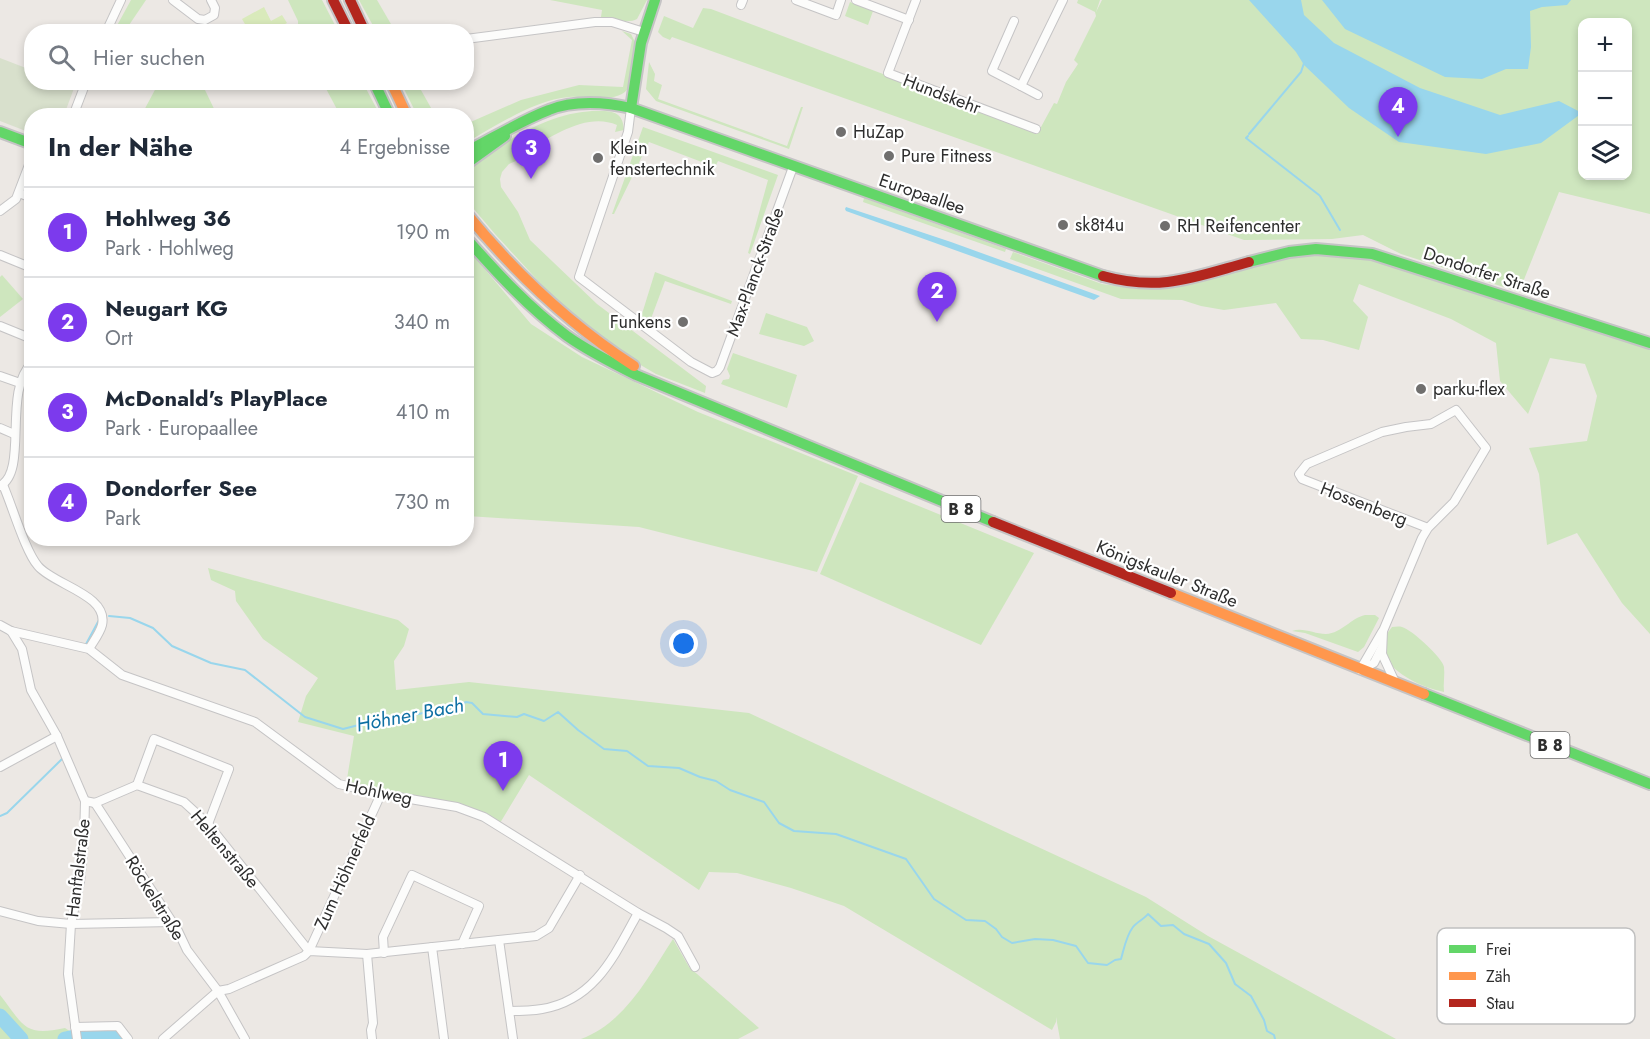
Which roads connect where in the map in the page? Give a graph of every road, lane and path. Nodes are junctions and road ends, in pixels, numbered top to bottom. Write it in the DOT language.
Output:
graph roads {
  1 [pos="121,0"];
  2 [pos="173,0"];
  3 [pos="211,0"];
  4 [pos="333,0"];
  5 [pos="350,0"];
  6 [pos="655,0"];
  7 [pos="796,0"];
  8 [pos="841,0"];
  9 [pos="856,0"];
  10 [pos="916,0"];
  11 [pos="1064,0"];
  12 [pos="909,20"];
  13 [pos="1014,21"];
  14 [pos="110,24"];
  15 [pos="345,24"];
  16 [pos="361,24"];
  17 [pos="644,32"];
  18 [pos="474,38"];
  19 [pos="1021,86"];
  20 [pos="83,90"];
  21 [pos="378,90"];
  22 [pos="395,90"];
  23 [pos="1038,95"];
  24 [pos="76,108"];
  25 [pos="386,108"];
  26 [pos="403,108"];
  27 [pos="631,108"];
  28 [pos="525,120"];
  29 [pos="1036,129"];
  30 [pos="0,132"];
  31 [pos="24,141"];
  32 [pos="474,152"];
  33 [pos="474,152"];
  34 [pos="793,167"];
  35 [pos="24,179"];
  36 [pos="19,193"];
  37 [pos="24,195"];
  38 [pos="0,211"];
  39 [pos="474,222"];
  40 [pos="474,247"];
  41 [pos="1312,249"];
  42 [pos="0,255"];
  43 [pos="24,265"];
  44 [pos="0,326"];
  45 [pos="24,336"];
  46 [pos="1650,343"];
  47 [pos="0,376"];
  48 [pos="24,376"];
  49 [pos="20,383"];
  50 [pos="674,390"];
  51 [pos="0,428"];
  52 [pos="14,434"];
  53 [pos="2,486"];
  54 [pos="1428,528"];
  55 [pos="24,538"];
  56 [pos="27,546"];
  57 [pos="0,625"];
  58 [pos="11,631"];
  59 [pos="1383,631"];
  60 [pos="89,649"];
  61 [pos="1382,649"];
  62 [pos="1360,670"];
  63 [pos="1396,684"];
  64 [pos="57,736"];
  65 [pos="0,767"];
  66 [pos="1650,784"];
  67 [pos="137,785"];
  68 [pos="381,794"];
  69 [pos="85,801"];
  70 [pos="95,803"];
  71 [pos="208,824"];
  72 [pos="580,876"];
  73 [pos="0,911"];
  74 [pos="638,914"];
  75 [pos="172,922"];
  76 [pos="71,924"];
  77 [pos="499,940"];
  78 [pos="462,944"];
  79 [pos="432,947"];
  80 [pos="309,951"];
  81 [pos="384,953"];
  82 [pos="367,954"];
  83 [pos="696,967"];
  84 [pos="218,991"];
  85 [pos="509,1011"];
  86 [pos="76,1033"];
  87 [pos="128,1039"];
  88 [pos="163,1039"];
  89 [pos="244,1039"];
  90 [pos="372,1039"];
  91 [pos="444,1039"];
  92 [pos="513,1039"];
  1 -- 14 [label="street"];
  2 -- 3 [label="street"];
  4 -- 15 [label="main road"];
  5 -- 16 [label="main road"];
  6 -- 17 [label="main road"];
  7 -- 8 [label="street"];
  9 -- 12 [label="street"];
  10 -- 12 [label="street, Hundskehr"];
  11 -- 19 [label="street"];
  12 -- 29 [label="street, Hundskehr"];
  13 -- 19 [label="street"];
  17 -- 18 [label="street"];
  17 -- 27 [label="main road"];
  19 -- 23 [label="street"];
  20 -- 24 [label="street"];
  21 -- 25 [label="main road"];
  22 -- 26 [label="main road"];
  27 -- 28 [label="main road, Europaallee"];
  27 -- 34 [label="main road, Europaallee"];
  27 -- 34 [label="street, Max-Planck-Straße"];
  28 -- 32 [label="main road, Europaallee"];
  28 -- 33 [label="main road, Europaallee"];
  30 -- 31 [label="main road"];
  34 -- 41 [label="main road, Europaallee"];
  35 -- 36 [label="street"];
  36 -- 37 [label="street"];
  36 -- 38 [label="street"];
  39 -- 50 [label="main road, Königskauler Straße / B 8"];
  40 -- 50 [label="main road, Königskauler Straße / B 8"];
  41 -- 46 [label="main road, Dondorfer Straße"];
  42 -- 43 [label="street"];
  44 -- 45 [label="street"];
  47 -- 49 [label="street"];
  48 -- 49 [label="street"];
  49 -- 52 [label="street"];
  50 -- 62 [label="main road, Königskauler Straße / B 8"];
  51 -- 52 [label="street"];
  52 -- 53 [label="street"];
  53 -- 55 [label="street"];
  54 -- 54 [label="street, Hossenberg"];
  54 -- 59 [label="street, Hossenberg"];
  56 -- 60 [label="street"];
  57 -- 58 [label="street"];
  58 -- 60 [label="street, Hohlweg"];
  58 -- 64 [label="street, Hanftalstraße"];
  59 -- 61 [label="street, Hossenberg"];
  59 -- 62 [label="street, Hossenberg"];
  60 -- 68 [label="street, Hohlweg"];
  61 -- 62 [label="street"];
  61 -- 63 [label="street, Hossenberg"];
  62 -- 63 [label="main road, Königskauler Straße / B 8"];
  63 -- 66 [label="main road, Königskauler Straße / B 8"];
  64 -- 65 [label="street"];
  64 -- 69 [label="street, Hanftalstraße"];
  67 -- 70 [label="street"];
  67 -- 71 [label="street, Heltenstraße"];
  67 -- 71 [label="street"];
  68 -- 72 [label="street, Hohlweg"];
  68 -- 80 [label="street, Zum Höhnerfeld"];
  69 -- 70 [label="street"];
  69 -- 76 [label="street, Hanftalstraße"];
  70 -- 75 [label="street, Röckelstraße"];
  71 -- 80 [label="street, Heltenstraße"];
  72 -- 74 [label="street, Hohlweg"];
  72 -- 77 [label="street"];
  73 -- 76 [label="street"];
  74 -- 83 [label="street, Hohlweg"];
  74 -- 85 [label="street"];
  75 -- 76 [label="street"];
  75 -- 84 [label="street, Röckelstraße"];
  76 -- 86 [label="street, Hanftalstraße"];
  77 -- 78 [label="street"];
  77 -- 85 [label="street"];
  78 -- 79 [label="street"];
  78 -- 81 [label="street"];
  79 -- 81 [label="street"];
  79 -- 91 [label="street"];
  80 -- 82 [label="street"];
  80 -- 84 [label="street"];
  81 -- 82 [label="street"];
  82 -- 90 [label="street"];
  84 -- 88 [label="street"];
  84 -- 89 [label="street, Röckelstraße"];
  85 -- 92 [label="street"];
  86 -- 87 [label="street, Hanftalstraße"];
}
